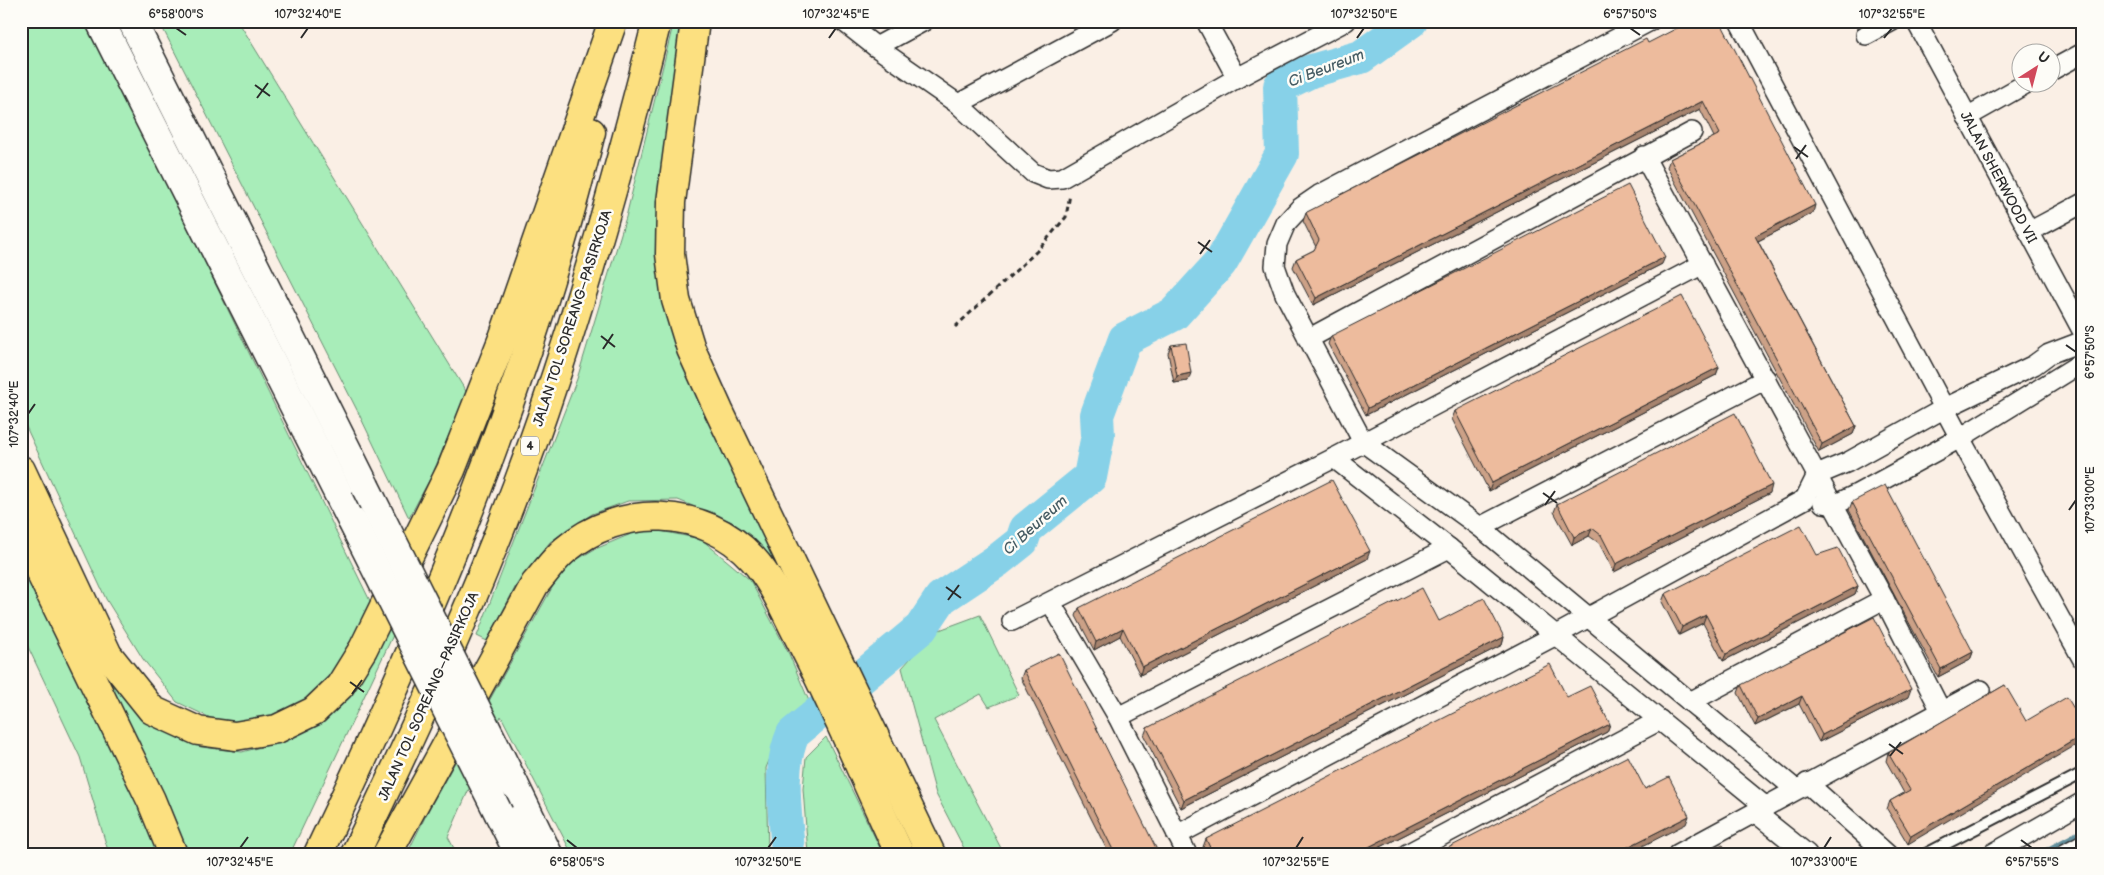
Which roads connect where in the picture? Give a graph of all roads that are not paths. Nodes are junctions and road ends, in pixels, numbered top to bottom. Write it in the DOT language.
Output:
graph roads {
  1 [pos="100,21"];
  2 [pos="132,21"];
  3 [pos="613,21"];
  4 [pos="618,21"];
  5 [pos="657,21"];
  6 [pos="695,21"];
  7 [pos="843,21"];
  8 [pos="924,21"];
  9 [pos="1112,21"];
  10 [pos="1206,21"];
  11 [pos="1346,21"];
  12 [pos="1650,21"];
  13 [pos="1739,21"];
  14 [pos="1892,21"];
  15 [pos="1916,21"];
  16 [pos="1866,35"];
  17 [pos="876,47"];
  18 [pos="2083,53"];
  19 [pos="2062,65"];
  20 [pos="1237,78"];
  21 [pos="2012,92"];
  22 [pos="958,104"];
  23 [pos="1967,117"];
  24 [pos="1692,132"];
  25 [pos="1644,156"];
  26 [pos="2083,203"];
  27 [pos="2029,232"];
  28 [pos="1703,264"];
  29 [pos="2083,332"];
  30 [pos="1308,340"];
  31 [pos="2083,340"];
  32 [pos="2083,362"];
  33 [pos="1766,379"];
  34 [pos="1945,408"];
  35 [pos="1960,438"];
  36 [pos="1363,442"];
  37 [pos="1334,458"];
  38 [pos="21,470"];
  39 [pos="1817,475"];
  40 [pos="1805,499"];
  41 [pos="1834,505"];
  42 [pos="1480,527"];
  43 [pos="21,533"];
  44 [pos="1449,548"];
  45 [pos="1884,599"];
  46 [pos="1051,603"];
  47 [pos="1587,617"];
  48 [pos="1012,622"];
  49 [pos="1556,635"];
  50 [pos="815,640"];
  51 [pos="2083,660"];
  52 [pos="1981,690"];
  53 [pos="1690,702"];
  54 [pos="1942,713"];
  55 [pos="1118,718"];
  56 [pos="1660,720"];
  57 [pos="860,733"];
  58 [pos="2083,773"];
  59 [pos="1801,786"];
  60 [pos="2083,802"];
  61 [pos="1761,810"];
  62 [pos="1177,835"];
  63 [pos="2083,844"];
  64 [pos="174,854"];
  65 [pos="318,854"];
  66 [pos="355,854"];
  67 [pos="387,854"];
  68 [pos="519,854"];
  69 [pos="548,854"];
  70 [pos="900,854"];
  71 [pos="931,854"];
  72 [pos="1187,854"];
  73 [pos="1407,854"];
  74 [pos="1678,854"];
  75 [pos="1808,854"];
  76 [pos="1887,854"];
  77 [pos="1926,854"];
  78 [pos="1992,854"];
  79 [pos="2065,854"];
  1 -- 68 [label="main road, bridge"];
  2 -- 69 [label="main road, bridge"];
  3 -- 38 [label="highway"];
  4 -- 65 [label="highway"];
  5 -- 66 [label="highway, JALAN TOL SOREANG–PASIRKOJA / 4"];
  6 -- 50 [label="highway"];
  7 -- 17 [label="street"];
  8 -- 17 [label="street"];
  9 -- 22 [label="street"];
  10 -- 20 [label="street"];
  11 -- 20 [label="street"];
  12 -- 30 [label="street"];
  13 -- 34 [label="street"];
  14 -- 16 [label="street"];
  15 -- 23 [label="street, JALAN SHERWOOD VII"];
  17 -- 22 [label="street"];
  18 -- 19 [label="street"];
  20 -- 22 [label="street"];
  21 -- 23 [label="street"];
  23 -- 27 [label="street, JALAN SHERWOOD VII"];
  24 -- 25 [label="street"];
  25 -- 28 [label="street"];
  25 -- 30 [label="street"];
  26 -- 27 [label="street"];
  27 -- 29 [label="street, JALAN SHERWOOD VII"];
  28 -- 33 [label="street"];
  28 -- 36 [label="street"];
  30 -- 36 [label="street"];
  31 -- 34 [label="street"];
  32 -- 35 [label="street"];
  33 -- 39 [label="street"];
  33 -- 42 [label="street"];
  34 -- 35 [label="street"];
  34 -- 39 [label="street"];
  35 -- 41 [label="street"];
  35 -- 51 [label="street"];
  36 -- 37 [label="street"];
  36 -- 42 [label="street"];
  37 -- 44 [label="street"];
  37 -- 46 [label="street"];
  39 -- 40 [label="street"];
  39 -- 41 [label="street"];
  40 -- 41 [label="street"];
  40 -- 47 [label="street"];
  41 -- 45 [label="street"];
  42 -- 47 [label="street"];
  43 -- 64 [label="highway"];
  44 -- 49 [label="street"];
  44 -- 55 [label="street"];
  45 -- 53 [label="street"];
  45 -- 54 [label="street"];
  46 -- 48 [label="street"];
  46 -- 55 [label="street"];
  47 -- 49 [label="street"];
  47 -- 53 [label="street"];
  49 -- 56 [label="street"];
  49 -- 62 [label="street"];
  50 -- 57 [label="highway"];
  50 -- 67 [label="highway"];
  52 -- 54 [label="street"];
  53 -- 59 [label="street"];
  54 -- 59 [label="street"];
  55 -- 62 [label="street"];
  56 -- 61 [label="street"];
  56 -- 73 [label="street"];
  57 -- 70 [label="highway"];
  57 -- 71 [label="highway"];
  58 -- 77 [label="lane"];
  59 -- 61 [label="street"];
  59 -- 76 [label="street"];
  60 -- 78 [label="street"];
  61 -- 74 [label="street"];
  61 -- 75 [label="street"];
  62 -- 72 [label="street"];
  63 -- 79 [label="street"];
}
